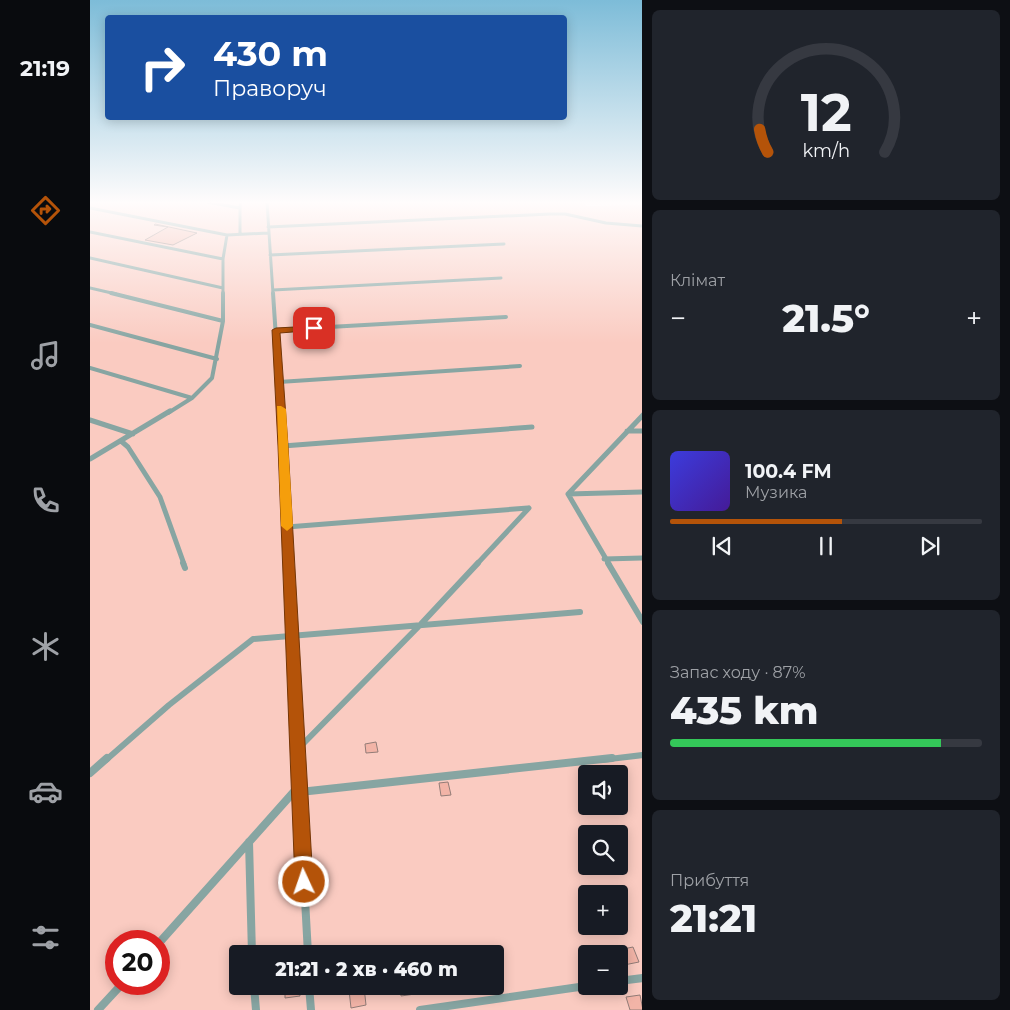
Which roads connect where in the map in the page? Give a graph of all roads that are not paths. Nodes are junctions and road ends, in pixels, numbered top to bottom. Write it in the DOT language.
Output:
graph roads {
  1 [pos="174,249"];
  2 [pos="225,249"];
  3 [pos="270,249"];
  4 [pos="395,249"];
  5 [pos="270,255"];
  6 [pos="90,258"];
  7 [pos="223,259"];
  8 [pos="501,278"];
  9 [pos="90,288"];
  10 [pos="223,288"];
  11 [pos="273,290"];
  12 [pos="506,317"];
  13 [pos="223,321"];
  14 [pos="90,325"];
  15 [pos="276,330"];
  16 [pos="217,359"];
  17 [pos="520,366"];
  18 [pos="90,368"];
  19 [pos="279,382"];
  20 [pos="192,398"];
  21 [pos="642,415"];
  22 [pos="90,420"];
  23 [pos="532,427"];
  24 [pos="627,431"];
  25 [pos="642,431"];
  26 [pos="133,434"];
  27 [pos="120,441"];
  28 [pos="283,446"];
  29 [pos="90,459"];
  30 [pos="642,492"];
  31 [pos="568,494"];
  32 [pos="287,528"];
  33 [pos="642,558"];
  34 [pos="604,559"];
  35 [pos="185,568"];
  36 [pos="580,612"];
  37 [pos="642,622"];
  38 [pos="421,624"];
  39 [pos="293,636"];
  40 [pos="298,750"];
  41 [pos="642,755"];
  42 [pos="90,773"];
  43 [pos="300,789"];
  44 [pos="250,842"];
  45 [pos="170,931"];
  46 [pos="252,945"];
  47 [pos="308,945"];
  48 [pos="642,978"];
  49 [pos="628,980"];
  50 [pos="578,987"];
  51 [pos="112,995"];
  52 [pos="255,995"];
  53 [pos="309,995"];
  54 [pos="98,1010"];
  55 [pos="256,1010"];
  56 [pos="310,1010"];
  57 [pos="420,1010"];
  1 -- 7 [label="lane"];
  2 -- 7 [label="lane"];
  3 -- 5 [label="lane"];
  4 -- 5 [label="lane"];
  5 -- 11 [label="lane"];
  6 -- 10 [label="lane"];
  7 -- 10 [label="lane"];
  8 -- 11 [label="lane"];
  9 -- 13 [label="lane"];
  10 -- 13 [label="lane"];
  11 -- 15 [label="lane"];
  12 -- 15 [label="lane"];
  13 -- 16 [label="lane"];
  14 -- 16 [label="lane"];
  15 -- 19 [label="lane"];
  16 -- 20 [label="lane"];
  17 -- 19 [label="lane"];
  18 -- 20 [label="lane"];
  19 -- 28 [label="lane"];
  20 -- 26 [label="lane"];
  21 -- 24 [label="lane"];
  22 -- 26 [label="lane"];
  23 -- 28 [label="lane"];
  24 -- 25 [label="lane"];
  24 -- 31 [label="lane"];
  26 -- 27 [label="lane"];
  27 -- 29 [label="lane"];
  27 -- 35 [label="lane"];
  28 -- 32 [label="lane"];
  30 -- 31 [label="lane"];
  31 -- 34 [label="lane"];
  32 -- 38 [label="lane"];
  32 -- 39 [label="lane"];
  33 -- 34 [label="lane"];
  34 -- 37 [label="lane"];
  36 -- 38 [label="lane"];
  38 -- 39 [label="lane"];
  38 -- 40 [label="lane"];
  39 -- 40 [label="lane"];
  39 -- 42 [label="lane"];
  40 -- 43 [label="lane"];
  41 -- 43 [label="lane"];
  43 -- 44 [label="lane"];
  43 -- 47 [label="lane"];
  44 -- 45 [label="lane"];
  44 -- 46 [label="lane"];
  48 -- 49 [label="lane"];
  50 -- 57 [label="lane"];
  51 -- 54 [label="lane"];
  52 -- 55 [label="lane"];
  53 -- 56 [label="lane"];
}
